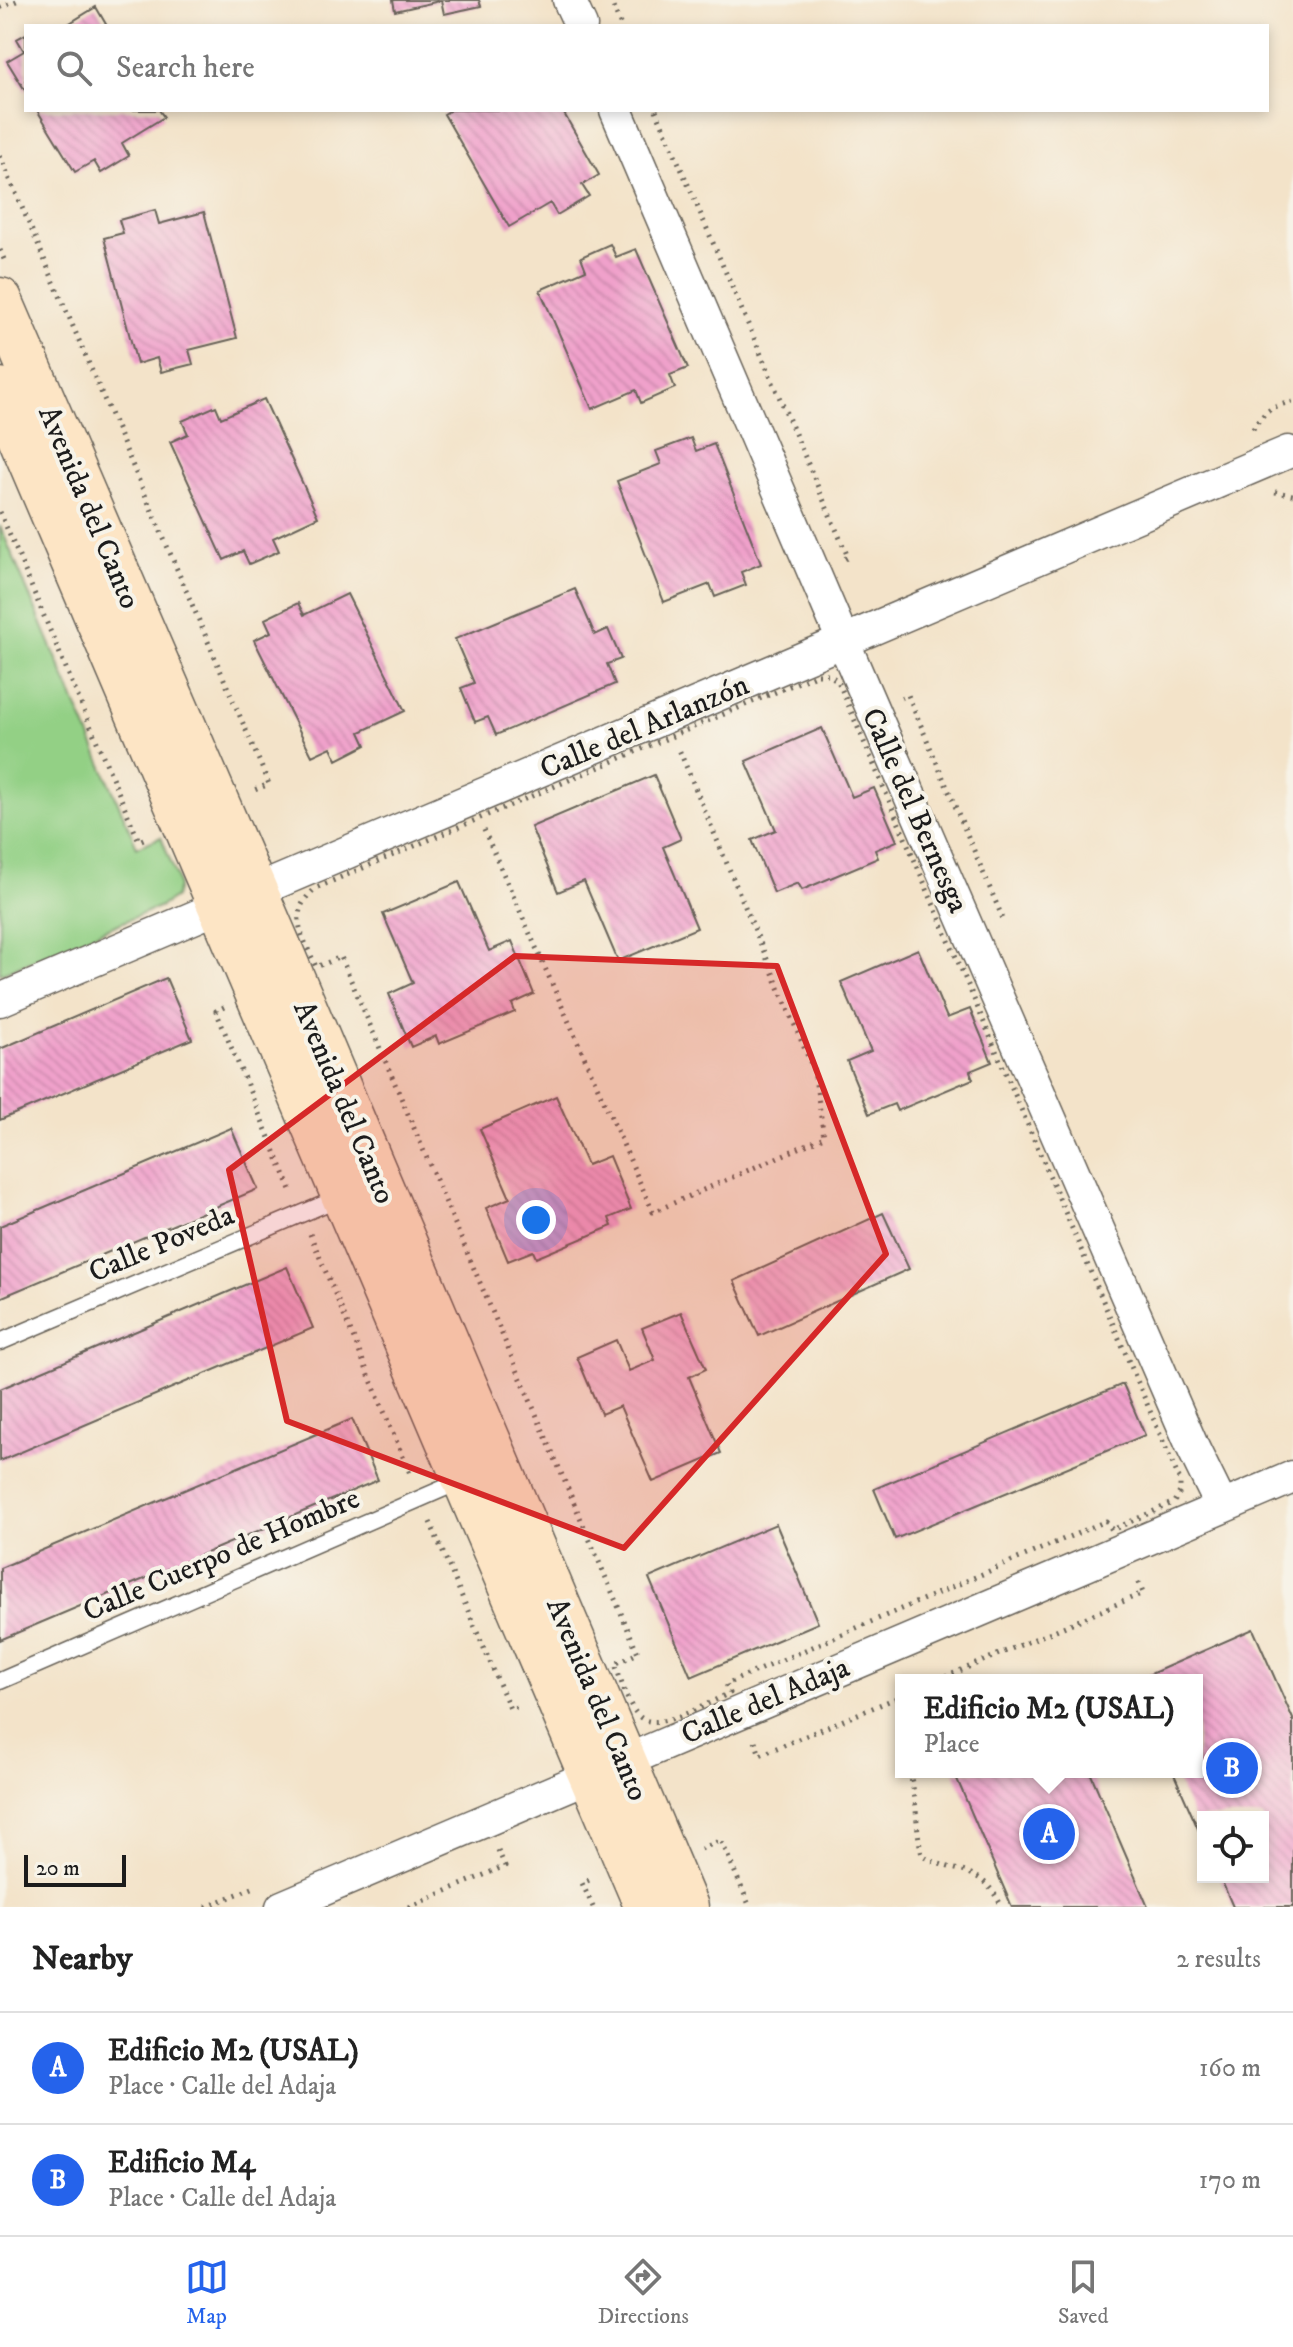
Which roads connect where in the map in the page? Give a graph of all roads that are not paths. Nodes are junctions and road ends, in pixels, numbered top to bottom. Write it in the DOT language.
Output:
graph roads {
  1 [pos="569,0"];
  2 [pos="580,24"];
  3 [pos="617,112"];
  4 [pos="0,300"];
  5 [pos="0,390"];
  6 [pos="1288,452"];
  7 [pos="843,642"];
  8 [pos="239,899"];
  9 [pos="0,1000"];
  10 [pos="344,1195"];
  11 [pos="0,1342"];
  12 [pos="1293,1477"];
  13 [pos="465,1479"];
  14 [pos="1222,1507"];
  15 [pos="0,1681"];
  16 [pos="608,1768"];
  17 [pos="272,1895"];
  18 [pos="647,1907"];
  19 [pos="686,1907"];
  1 -- 2 [label="street"];
  3 -- 7 [label="street, Calle del Bernesga"];
  4 -- 8 [label="main road, Avenida del Canto"];
  5 -- 8 [label="main road, Avenida del Canto"];
  6 -- 7 [label="street, Calle del Arlanzón"];
  7 -- 8 [label="street, Calle del Arlanzón"];
  7 -- 14 [label="street, Calle del Bernesga"];
  8 -- 9 [label="street, Calle del Arlanzón"];
  8 -- 10 [label="main road, Avenida del Canto"];
  8 -- 16 [label="main road, Avenida del Canto"];
  10 -- 11 [label="lane, Calle Poveda"];
  10 -- 13 [label="main road, Avenida del Canto"];
  12 -- 14 [label="street, Calle del Adaja"];
  13 -- 15 [label="lane, Calle Cuerpo de Hombre"];
  13 -- 16 [label="main road, Avenida del Canto"];
  14 -- 16 [label="street, Calle del Adaja"];
  16 -- 17 [label="street, Calle del Adaja"];
  16 -- 18 [label="main road, Avenida del Canto"];
  16 -- 19 [label="main road, Avenida del Canto"];
}
